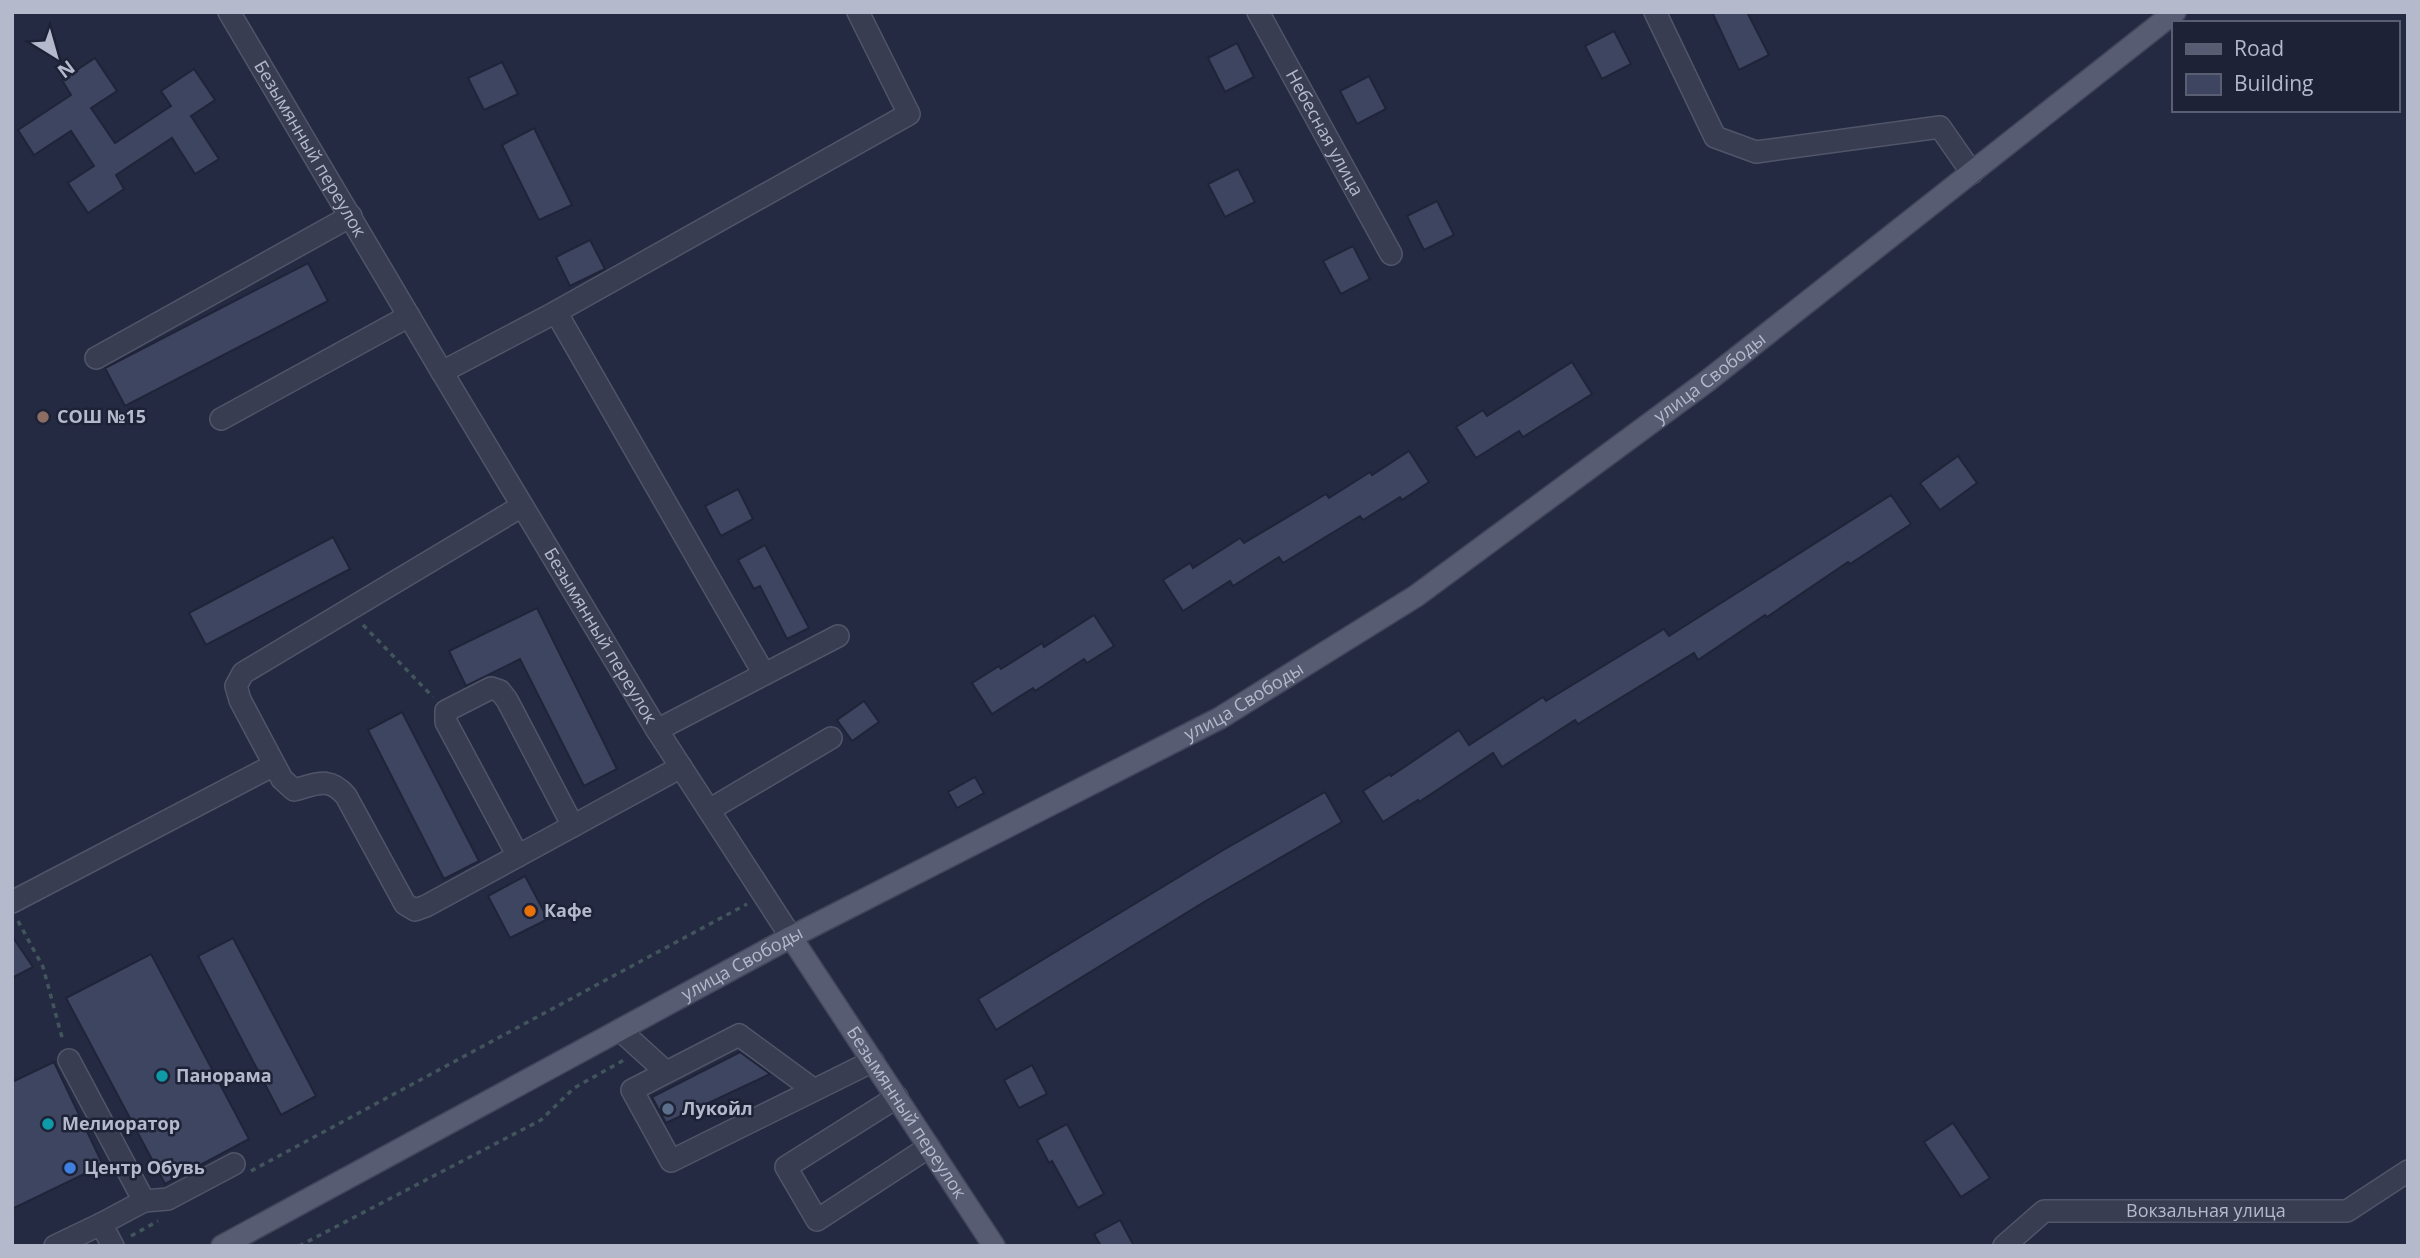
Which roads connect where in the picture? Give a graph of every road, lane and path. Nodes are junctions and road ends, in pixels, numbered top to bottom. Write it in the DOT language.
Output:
graph roads {
  1 [pos="229,12"];
  2 [pos="858,12"];
  3 [pos="1258,12"];
  4 [pos="1656,12"];
  5 [pos="2175,12"];
  6 [pos="1972,173"];
  7 [pos="351,216"];
  8 [pos="1391,254"];
  9 [pos="556,312"];
  10 [pos="409,316"];
  11 [pos="96,358"];
  12 [pos="442,372"];
  13 [pos="220,419"];
  14 [pos="522,506"];
  15 [pos="348,610"];
  16 [pos="838,636"];
  17 [pos="764,674"];
  18 [pos="446,712"];
  19 [pos="657,730"];
  20 [pos="831,738"];
  21 [pos="274,765"];
  22 [pos="681,766"];
  23 [pos="709,810"];
  24 [pos="572,826"];
  25 [pos="518,856"];
  26 [pos="764,895"];
  27 [pos="12,902"];
  28 [pos="12,910"];
  29 [pos="791,937"];
  30 [pos="620,1030"];
  31 [pos="642,1050"];
  32 [pos="69,1060"];
  33 [pos="873,1061"];
  34 [pos="666,1072"];
  35 [pos="814,1090"];
  36 [pos="897,1097"];
  37 [pos="929,1147"];
  38 [pos="241,1168"];
  39 [pos="2408,1171"];
  40 [pos="144,1202"];
  41 [pos="162,1219"];
  42 [pos="101,1224"];
  43 [pos="113,1245"];
  44 [pos="55,1246"];
  45 [pos="222,1246"];
  46 [pos="299,1246"];
  47 [pos="994,1246"];
  48 [pos="2004,1246"];
  1 -- 7 [label="street, Безымянный переулок"];
  2 -- 9 [label="street"];
  3 -- 8 [label="street, Небесная улица"];
  4 -- 6 [label="street"];
  5 -- 6 [label="main road, улица Свободы"];
  6 -- 29 [label="main road, улица Свободы"];
  7 -- 10 [label="street, Безымянный переулок"];
  7 -- 11 [label="street"];
  9 -- 12 [label="street"];
  9 -- 17 [label="street"];
  10 -- 12 [label="street, Безымянный переулок"];
  10 -- 13 [label="street"];
  12 -- 14 [label="street, Безымянный переулок"];
  14 -- 15 [label="street"];
  14 -- 19 [label="street, Безымянный переулок"];
  15 -- 18 [label="path"];
  15 -- 21 [label="street"];
  16 -- 17 [label="street"];
  17 -- 19 [label="street"];
  18 -- 24 [label="street"];
  18 -- 25 [label="street"];
  19 -- 22 [label="street, Безымянный переулок"];
  20 -- 23 [label="street"];
  21 -- 25 [label="street"];
  21 -- 27 [label="street"];
  22 -- 23 [label="street, Безымянный переулок"];
  22 -- 24 [label="street"];
  23 -- 26 [label="street, Безымянный переулок"];
  24 -- 25 [label="street"];
  26 -- 29 [label="street, Безымянный переулок"];
  26 -- 38 [label="path"];
  28 -- 32 [label="path"];
  29 -- 30 [label="main road, улица Свободы"];
  29 -- 33 [label="main road, Безымянный переулок"];
  30 -- 31 [label="street"];
  30 -- 45 [label="main road, улица Свободы"];
  31 -- 34 [label="street"];
  31 -- 46 [label="path"];
  32 -- 40 [label="street"];
  33 -- 35 [label="street"];
  33 -- 36 [label="main road, Безымянный переулок"];
  34 -- 35 [label="street"];
  34 -- 35 [label="street"];
  36 -- 37 [label="main road, Безымянный переулок"];
  36 -- 37 [label="street"];
  37 -- 47 [label="main road, Безымянный переулок"];
  38 -- 40 [label="street"];
  39 -- 48 [label="street, Вокзальная улица"];
  40 -- 42 [label="street"];
  41 -- 43 [label="path"];
  42 -- 43 [label="street"];
  42 -- 44 [label="street"];
}
